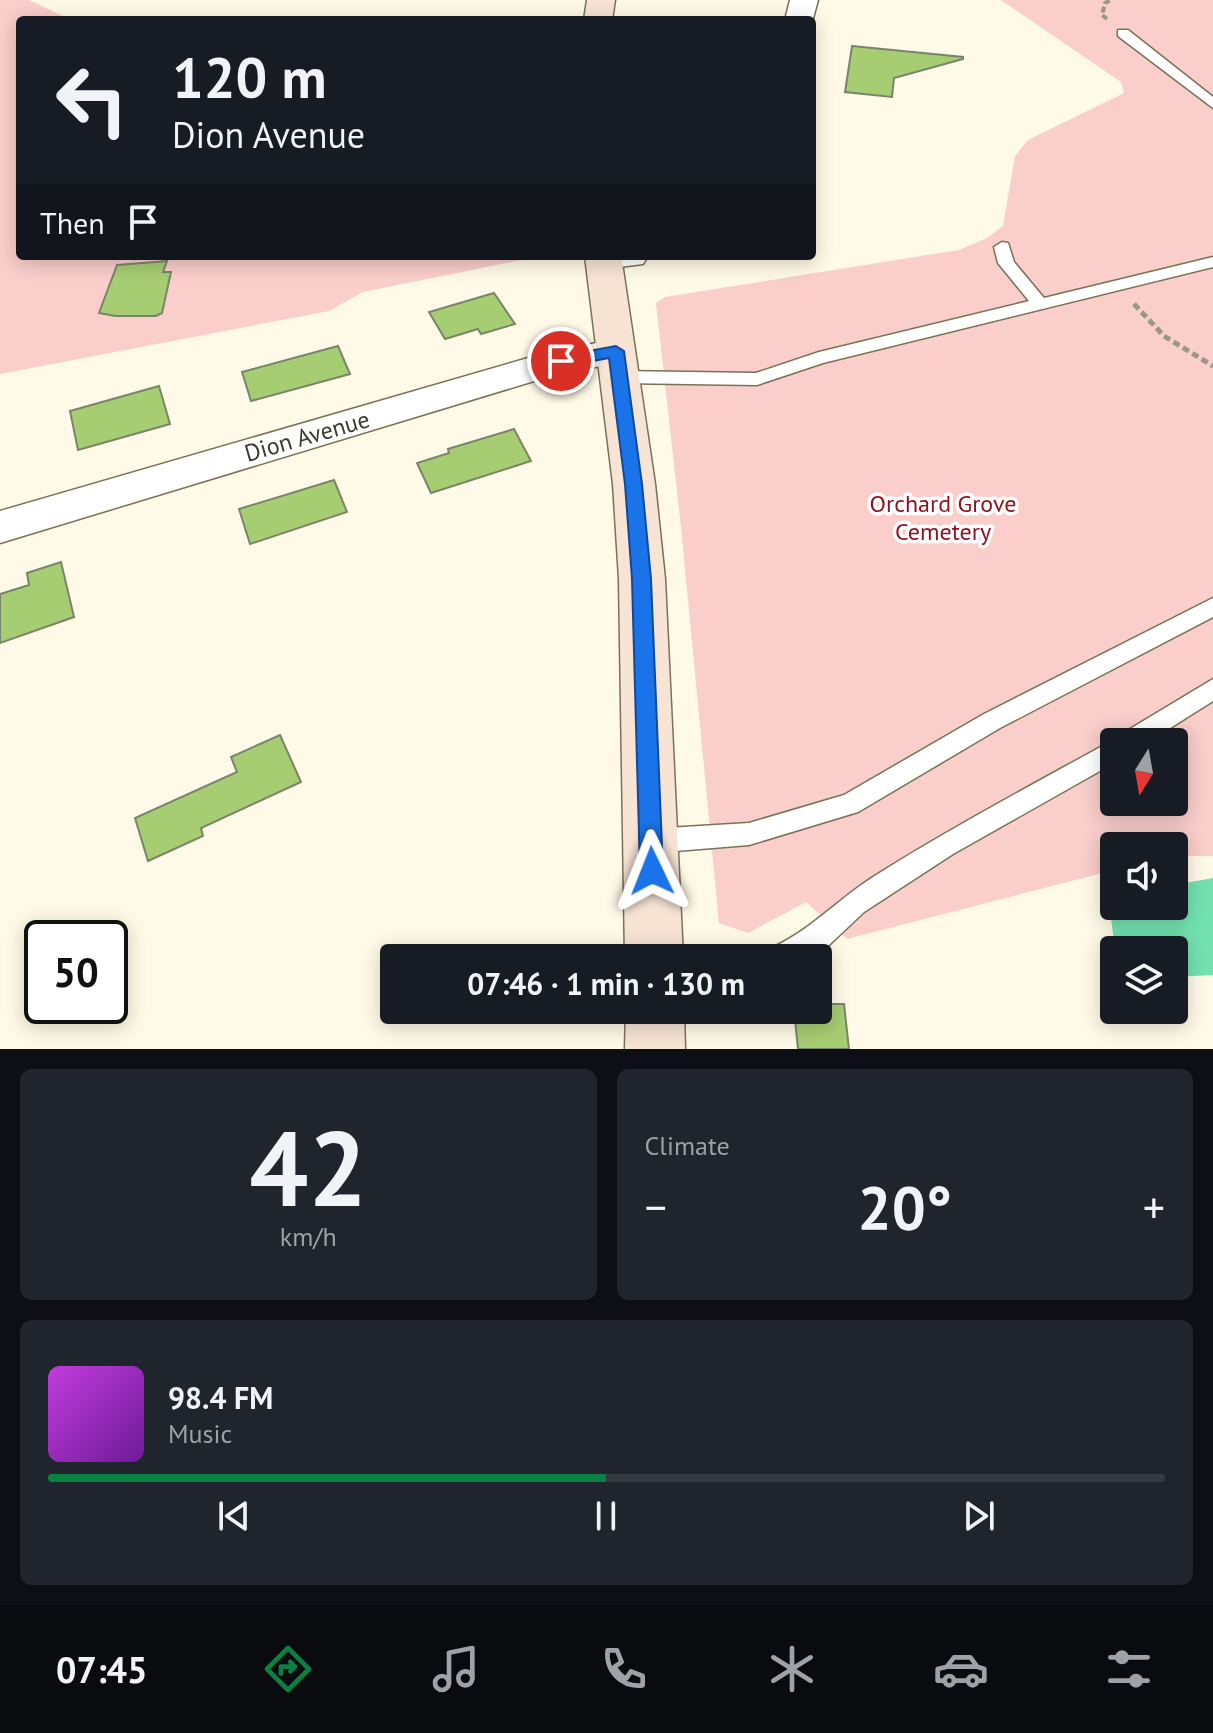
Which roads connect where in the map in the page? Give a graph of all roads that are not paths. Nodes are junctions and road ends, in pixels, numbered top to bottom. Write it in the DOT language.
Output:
graph roads {
  1 [pos="1123,33"];
  2 [pos="1213,81"];
  3 [pos="1190,86"];
  4 [pos="1213,104"];
  5 [pos="1002,247"];
  6 [pos="612,260"];
  7 [pos="1213,262"];
  8 [pos="1040,304"];
  9 [pos="618,364"];
  10 [pos="0,527"];
  11 [pos="1213,607"];
  12 [pos="1213,689"];
  13 [pos="1150,728"];
  14 [pos="1100,759"];
  15 [pos="651,841"];
  16 [pos="654,944"];
  17 [pos="807,944"];
  18 [pos="655,1024"];
  19 [pos="655,1049"];
  1 -- 3 [label="lane"];
  2 -- 3 [label="lane"];
  3 -- 4 [label="lane"];
  5 -- 8 [label="lane"];
  6 -- 9 [label="main road"];
  7 -- 8 [label="lane"];
  8 -- 9 [label="lane"];
  9 -- 10 [label="street, Dion Avenue"];
  9 -- 15 [label="main road"];
  11 -- 15 [label="lane"];
  12 -- 13 [label="lane"];
  14 -- 17 [label="lane"];
  15 -- 16 [label="main road"];
  18 -- 19 [label="main road"];
}
